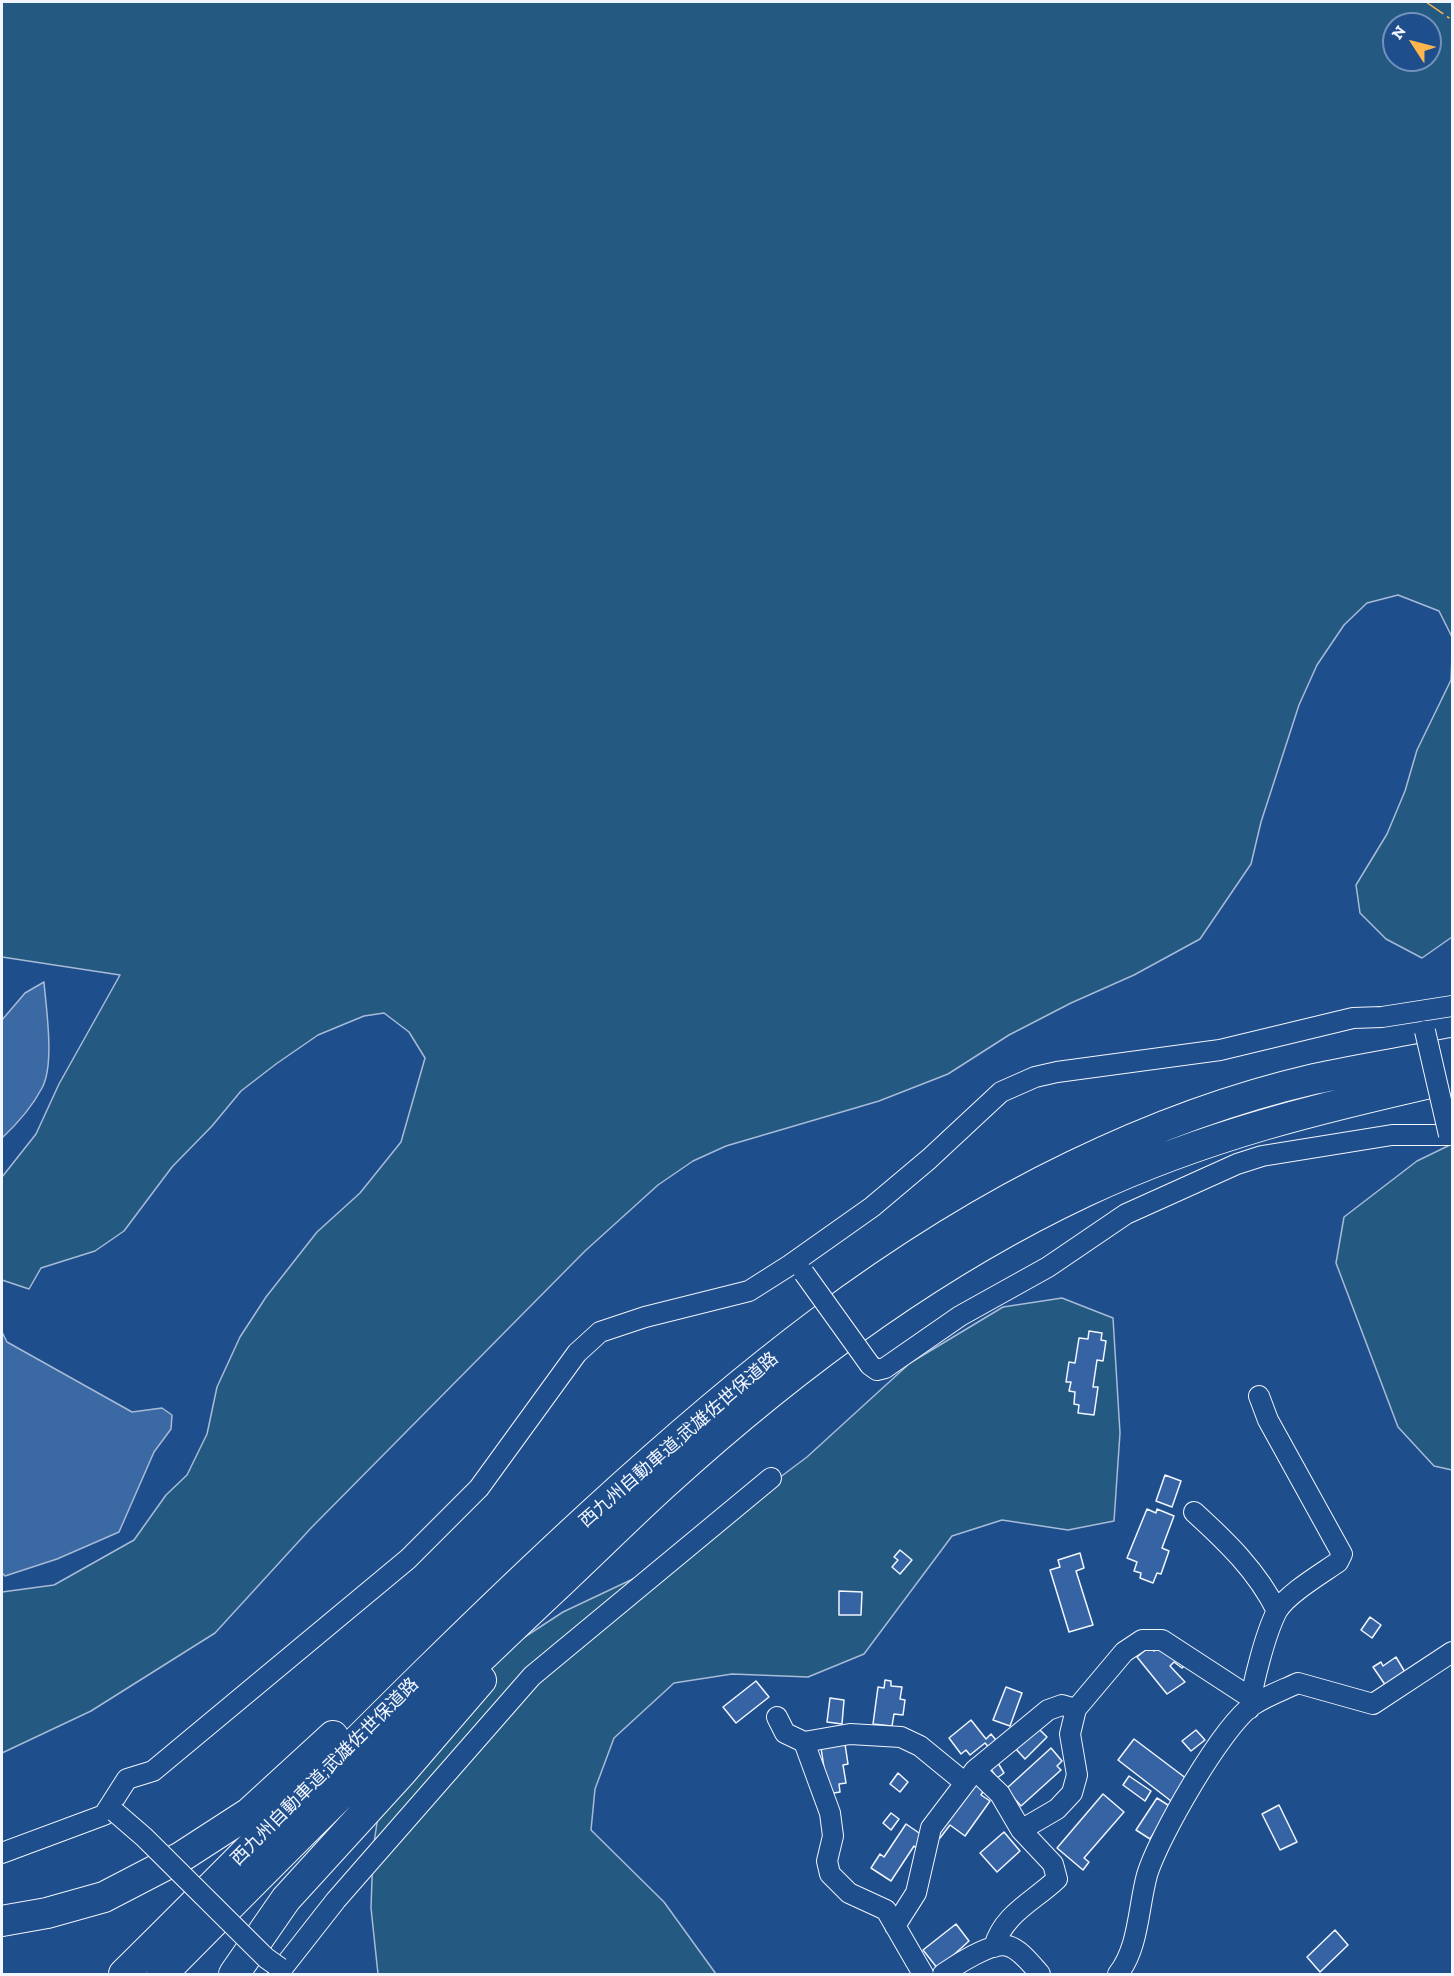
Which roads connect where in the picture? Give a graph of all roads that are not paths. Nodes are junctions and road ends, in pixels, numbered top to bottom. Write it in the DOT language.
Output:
graph roads {
  1 [pos="1452,1006"];
  2 [pos="1420,1011"];
  3 [pos="1452,1053"];
  4 [pos="1452,1078"];
  5 [pos="799,1267"];
  6 [pos="1258,1396"];
  7 [pos="771,1478"];
  8 [pos="1194,1512"];
  9 [pos="568,1556"];
  10 [pos="1278,1611"];
  11 [pos="1452,1652"];
  12 [pos="1250,1703"];
  13 [pos="1076,1709"];
  14 [pos="777,1717"];
  15 [pos="804,1742"];
  16 [pos="970,1776"];
  17 [pos="111,1809"];
  18 [pos="1021,1830"];
  19 [pos="2,1853"];
  20 [pos="2,1921"];
  21 [pos="895,1926"];
  22 [pos="994,1947"];
  23 [pos="279,1971"];
  24 [pos="124,1974"];
  25 [pos="162,1974"];
  26 [pos="234,1974"];
  27 [pos="923,1974"];
  28 [pos="942,1974"];
  29 [pos="1040,1974"];
  30 [pos="1118,1974"];
  1 -- 2 [label="street"];
  2 -- 5 [label="street"];
  2 -- 5 [label="street, bridge"];
  3 -- 9 [label="highway, 西九州自動車道;武雄佐世保道路"];
  4 -- 9 [label="highway, 西九州自動車道;武雄佐世保道路"];
  5 -- 17 [label="street"];
  6 -- 10 [label="street"];
  7 -- 23 [label="street"];
  8 -- 10 [label="street"];
  9 -- 20 [label="highway"];
  9 -- 24 [label="highway, 西九州自動車道;武雄佐世保道路"];
  9 -- 25 [label="highway, 西九州自動車道;武雄佐世保道路"];
  9 -- 26 [label="highway"];
  10 -- 12 [label="street"];
  11 -- 12 [label="street"];
  12 -- 13 [label="street"];
  12 -- 30 [label="street"];
  13 -- 16 [label="street"];
  13 -- 18 [label="street"];
  14 -- 15 [label="street"];
  15 -- 16 [label="street"];
  15 -- 21 [label="street"];
  16 -- 18 [label="street"];
  16 -- 21 [label="street"];
  17 -- 19 [label="street"];
  17 -- 23 [label="street, bridge"];
  18 -- 22 [label="street"];
  21 -- 27 [label="street"];
  22 -- 28 [label="street"];
  22 -- 29 [label="street"];
}
